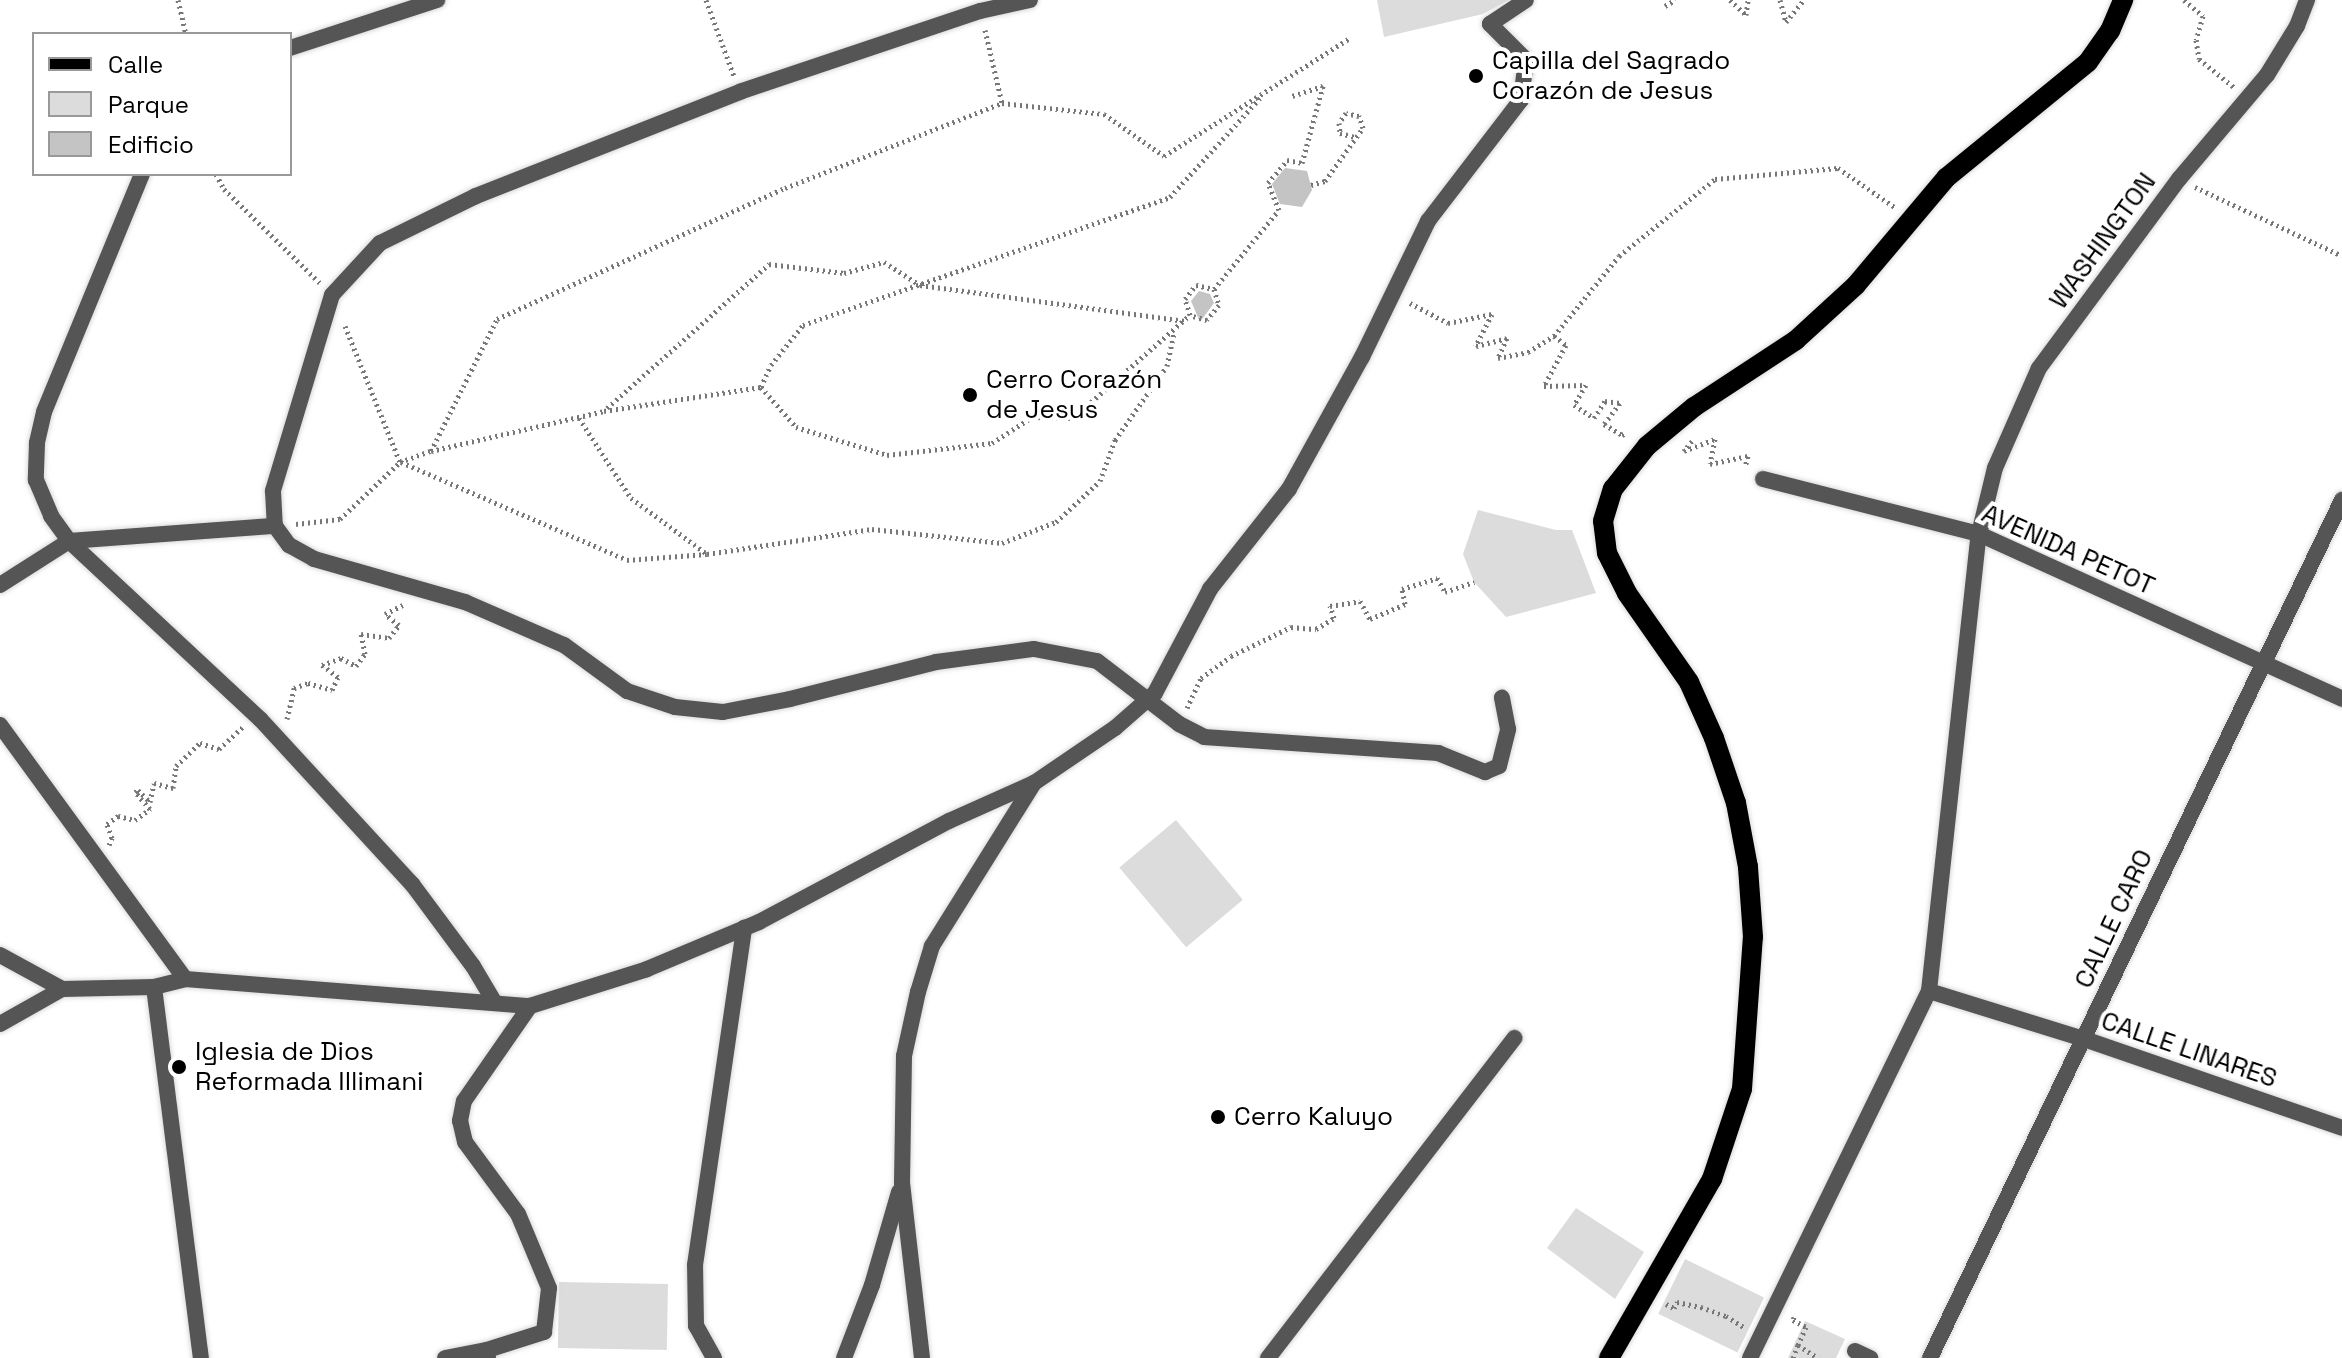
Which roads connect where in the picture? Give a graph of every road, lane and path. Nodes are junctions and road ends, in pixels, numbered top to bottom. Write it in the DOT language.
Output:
graph roads {
  1 [pos="178,0"];
  2 [pos="437,0"];
  3 [pos="706,0"];
  4 [pos="1030,0"];
  5 [pos="1526,0"];
  6 [pos="1675,0"];
  7 [pos="1730,0"];
  8 [pos="1748,0"];
  9 [pos="1780,0"];
  10 [pos="1804,0"];
  11 [pos="2123,0"];
  12 [pos="2184,0"];
  13 [pos="2307,0"];
  14 [pos="1665,6"];
  15 [pos="980,11"];
  16 [pos="186,32"];
  17 [pos="1350,38"];
  18 [pos="292,47"];
  19 [pos="1266,91"];
  20 [pos="740,92"];
  21 [pos="1292,96"];
  22 [pos="2247,98"];
  23 [pos="1002,103"];
  24 [pos="1355,137"];
  25 [pos="141,176"];
  26 [pos="217,176"];
  27 [pos="2179,179"];
  28 [pos="1311,185"];
  29 [pos="1910,217"];
  30 [pos="2342,256"];
  31 [pos="920,285"];
  32 [pos="1214,289"];
  33 [pos="1393,294"];
  34 [pos="332,295"];
  35 [pos="1188,318"];
  36 [pos="1175,332"];
  37 [pos="1554,336"];
  38 [pos="761,387"];
  39 [pos="1694,407"];
  40 [pos="604,411"];
  41 [pos="579,418"];
  42 [pos="1647,446"];
  43 [pos="431,451"];
  44 [pos="400,462"];
  45 [pos="1744,470"];
  46 [pos="1763,479"];
  47 [pos="2342,500"];
  48 [pos="275,526"];
  49 [pos="1979,534"];
  50 [pos="69,541"];
  51 [pos="707,554"];
  52 [pos="1474,582"];
  53 [pos="0,585"];
  54 [pos="437,594"];
  55 [pos="2262,662"];
  56 [pos="1502,698"];
  57 [pos="2342,699"];
  58 [pos="1147,700"];
  59 [pos="261,720"];
  60 [pos="1179,724"];
  61 [pos="0,725"];
  62 [pos="1034,783"];
  63 [pos="86,841"];
  64 [pos="744,928"];
  65 [pos="0,955"];
  66 [pos="185,979"];
  67 [pos="154,987"];
  68 [pos="62,989"];
  69 [pos="1929,991"];
  70 [pos="495,1003"];
  71 [pos="530,1006"];
  72 [pos="0,1024"];
  73 [pos="1514,1038"];
  74 [pos="2084,1039"];
  75 [pos="2342,1128"];
  76 [pos="902,1183"];
  77 [pos="1674,1308"];
  78 [pos="1726,1316"];
  79 [pos="1806,1327"];
  80 [pos="1798,1345"];
  81 [pos="488,1354"];
  82 [pos="201,1358"];
  83 [pos="445,1358"];
  84 [pos="714,1358"];
  85 [pos="844,1358"];
  86 [pos="922,1358"];
  87 [pos="1268,1358"];
  88 [pos="1609,1358"];
  89 [pos="1750,1358"];
  90 [pos="1793,1358"];
  91 [pos="1818,1358"];
  92 [pos="1930,1358"];
  1 -- 16 [label="path"];
  2 -- 18 [label="street"];
  3 -- 20 [label="path"];
  4 -- 15 [label="street"];
  5 -- 33 [label="street"];
  6 -- 14 [label="path"];
  7 -- 8 [label="path"];
  9 -- 10 [label="path"];
  11 -- 29 [label="main road"];
  12 -- 22 [label="path"];
  13 -- 22 [label="street, WASHINGTON"];
  15 -- 20 [label="street"];
  15 -- 23 [label="path"];
  17 -- 19 [label="path"];
  19 -- 23 [label="path"];
  19 -- 31 [label="path"];
  20 -- 34 [label="street"];
  21 -- 32 [label="path"];
  22 -- 27 [label="street, WASHINGTON"];
  23 -- 43 [label="path"];
  24 -- 24 [label="path"];
  24 -- 28 [label="path"];
  25 -- 50 [label="street"];
  26 -- 34 [label="path"];
  27 -- 30 [label="path"];
  27 -- 49 [label="street, WASHINGTON"];
  29 -- 37 [label="path"];
  29 -- 39 [label="main road"];
  31 -- 35 [label="path"];
  31 -- 38 [label="path"];
  31 -- 40 [label="path"];
  32 -- 35 [label="path"];
  32 -- 35 [label="path"];
  33 -- 37 [label="path"];
  33 -- 58 [label="street"];
  34 -- 44 [label="path"];
  34 -- 48 [label="street"];
  35 -- 36 [label="path"];
  36 -- 38 [label="path"];
  36 -- 51 [label="path"];
  37 -- 42 [label="path"];
  38 -- 40 [label="path"];
  39 -- 42 [label="main road"];
  39 -- 45 [label="path"];
  40 -- 41 [label="path"];
  41 -- 43 [label="path"];
  41 -- 51 [label="path"];
  42 -- 88 [label="main road"];
  43 -- 44 [label="path"];
  44 -- 48 [label="path"];
  44 -- 51 [label="path"];
  46 -- 49 [label="street, AVENIDA PETOT"];
  47 -- 55 [label="street, CALLE CARO"];
  48 -- 50 [label="street"];
  48 -- 54 [label="street"];
  49 -- 55 [label="street, AVENIDA PETOT"];
  49 -- 69 [label="street, WASHINGTON"];
  50 -- 53 [label="street"];
  50 -- 59 [label="street"];
  52 -- 60 [label="path"];
  54 -- 58 [label="street"];
  54 -- 59 [label="path"];
  55 -- 57 [label="street, AVENIDA PETOT"];
  55 -- 74 [label="street, CALLE CARO"];
  56 -- 60 [label="street"];
  58 -- 60 [label="street"];
  58 -- 62 [label="street"];
  59 -- 63 [label="path"];
  59 -- 70 [label="street"];
  61 -- 63 [label="street"];
  62 -- 64 [label="street"];
  62 -- 76 [label="street"];
  63 -- 66 [label="street"];
  64 -- 71 [label="street"];
  64 -- 84 [label="street"];
  65 -- 68 [label="street"];
  66 -- 67 [label="street"];
  66 -- 70 [label="street"];
  67 -- 68 [label="street"];
  67 -- 82 [label="street"];
  68 -- 72 [label="street"];
  69 -- 74 [label="street, CALLE LINARES"];
  69 -- 89 [label="street, WASHINGTON"];
  70 -- 71 [label="street"];
  71 -- 81 [label="street"];
  73 -- 87 [label="street"];
  74 -- 75 [label="street, CALLE LINARES"];
  74 -- 92 [label="street, CALLE CARO"];
  76 -- 85 [label="street"];
  76 -- 86 [label="street"];
  77 -- 78 [label="path"];
  79 -- 80 [label="path"];
  80 -- 90 [label="path"];
  80 -- 91 [label="path"];
  81 -- 83 [label="street"];
}
